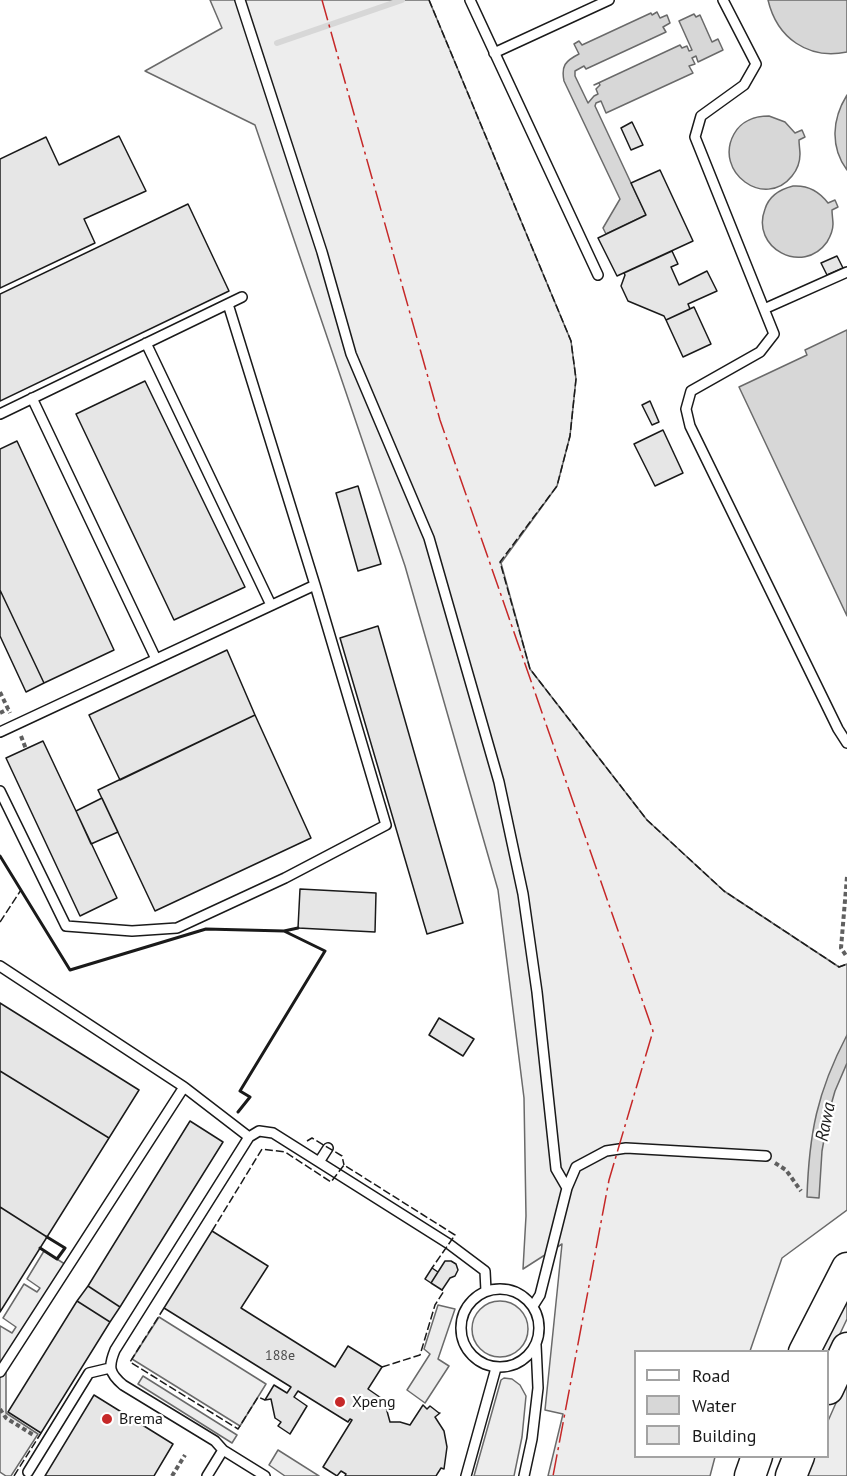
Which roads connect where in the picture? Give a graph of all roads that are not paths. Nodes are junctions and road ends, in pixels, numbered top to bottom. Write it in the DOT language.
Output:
graph roads {
  1 [pos="240,0"];
  2 [pos="470,0"];
  3 [pos="609,0"];
  4 [pos="723,0"];
  5 [pos="494,53"];
  6 [pos="847,272"];
  7 [pos="598,275"];
  8 [pos="243,297"];
  9 [pos="228,304"];
  10 [pos="764,309"];
  11 [pos="147,343"];
  12 [pos="32,398"];
  13 [pos="0,414"];
  14 [pos="315,585"];
  15 [pos="271,605"];
  16 [pos="156,659"];
  17 [pos="0,732"];
  18 [pos="847,743"];
  19 [pos="0,791"];
  20 [pos="0,966"];
  21 [pos="184,1087"];
  22 [pos="249,1137"];
  23 [pos="328,1148"];
  24 [pos="766,1156"];
  25 [pos="319,1162"];
  26 [pos="567,1188"];
  27 [pos="847,1268"];
  28 [pos="486,1291"];
  29 [pos="532,1306"];
  30 [pos="536,1344"];
  31 [pos="847,1348"];
  32 [pos="805,1350"];
  33 [pos="110,1368"];
  34 [pos="496,1368"];
  35 [pos="0,1372"];
  36 [pos="829,1387"];
  37 [pos="223,1450"];
  38 [pos="757,1458"];
  39 [pos="798,1458"];
  40 [pos="28,1472"];
  41 [pos="207,1476"];
  42 [pos="265,1476"];
  43 [pos="466,1476"];
  44 [pos="524,1476"];
  45 [pos="750,1476"];
  46 [pos="791,1476"];
  1 -- 26 [label="lane"];
  2 -- 5 [label="lane"];
  3 -- 5 [label="lane"];
  4 -- 10 [label="lane"];
  5 -- 7 [label="lane"];
  6 -- 10 [label="lane"];
  8 -- 9 [label="lane"];
  9 -- 11 [label="lane"];
  9 -- 14 [label="lane"];
  10 -- 18 [label="lane"];
  11 -- 12 [label="lane"];
  11 -- 15 [label="lane"];
  12 -- 13 [label="lane"];
  12 -- 16 [label="lane"];
  14 -- 15 [label="lane"];
  14 -- 19 [label="lane"];
  15 -- 16 [label="lane"];
  16 -- 17 [label="lane"];
  20 -- 21 [label="lane"];
  21 -- 22 [label="lane"];
  21 -- 35 [label="lane"];
  22 -- 25 [label="lane"];
  22 -- 33 [label="lane"];
  23 -- 25 [label="lane"];
  24 -- 26 [label="lane"];
  25 -- 28 [label="lane"];
  26 -- 29 [label="lane"];
  27 -- 32 [label="main road"];
  28 -- 29 [label="lane"];
  28 -- 34 [label="lane"];
  29 -- 30 [label="lane"];
  30 -- 34 [label="lane"];
  30 -- 44 [label="lane"];
  31 -- 36 [label="main road"];
  33 -- 37 [label="lane"];
  33 -- 40 [label="lane"];
  34 -- 43 [label="lane"];
  37 -- 41 [label="lane"];
  37 -- 42 [label="lane"];
  38 -- 45 [label="main road"];
  39 -- 46 [label="main road"];
}
